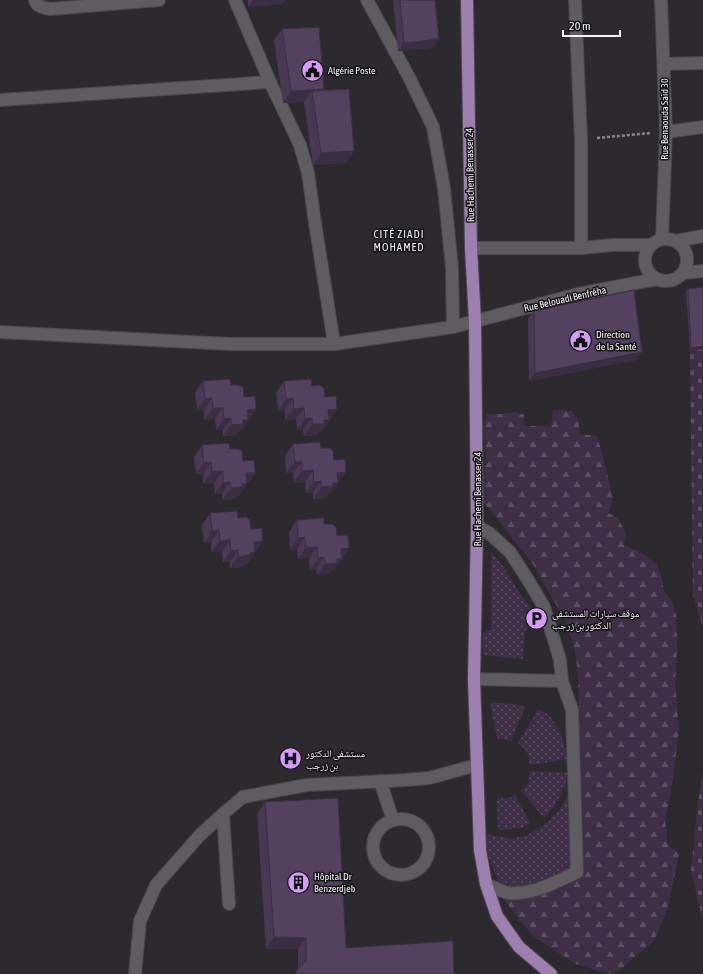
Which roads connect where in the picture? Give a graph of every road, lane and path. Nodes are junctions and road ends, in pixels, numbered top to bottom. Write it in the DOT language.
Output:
graph roads {
  1 [pos="35,0"];
  2 [pos="159,0"];
  3 [pos="234,0"];
  4 [pos="367,0"];
  5 [pos="467,0"];
  6 [pos="575,0"];
  7 [pos="661,0"];
  8 [pos="703,63"];
  9 [pos="664,64"];
  10 [pos="270,82"];
  11 [pos="0,100"];
  12 [pos="703,127"];
  13 [pos="666,132"];
  14 [pos="582,140"];
  15 [pos="703,236"];
  16 [pos="662,239"];
  17 [pos="676,241"];
  18 [pos="650,245"];
  19 [pos="471,248"];
  20 [pos="581,248"];
  21 [pos="703,271"];
  22 [pos="683,273"];
  23 [pos="657,279"];
  24 [pos="475,321"];
  25 [pos="452,326"];
  26 [pos="0,332"];
  27 [pos="334,344"];
  28 [pos="477,526"];
  29 [pos="474,679"];
  30 [pos="562,681"];
  31 [pos="477,765"];
  32 [pos="380,781"];
  33 [pos="223,814"];
  34 [pos="393,820"];
  35 [pos="486,884"];
  36 [pos="229,904"];
  37 [pos="135,974"];
  38 [pos="551,974"];
  1 -- 2 [label="street"];
  3 -- 10 [label="street"];
  4 -- 25 [label="street"];
  5 -- 19 [label="main road, Rue Hachemi Benasser 24"];
  6 -- 14 [label="street"];
  7 -- 9 [label="street, Rue Benaouda Saïd 30"];
  8 -- 9 [label="street"];
  9 -- 13 [label="street, Rue Benaouda Saïd 30"];
  10 -- 11 [label="street"];
  10 -- 27 [label="street"];
  12 -- 13 [label="street"];
  13 -- 14 [label="path"];
  13 -- 16 [label="street, Rue Benaouda Saïd 30"];
  14 -- 20 [label="street"];
  15 -- 17 [label="street"];
  16 -- 17 [label="street"];
  16 -- 18 [label="street"];
  17 -- 22 [label="street"];
  18 -- 20 [label="street"];
  18 -- 23 [label="street"];
  19 -- 20 [label="street"];
  19 -- 24 [label="main road, Rue Hachemi Benasser 24"];
  21 -- 22 [label="street"];
  22 -- 23 [label="street"];
  23 -- 24 [label="street, Rue Belouadi Benfréha"];
  24 -- 25 [label="street, Rue Belouadi Benfréha"];
  24 -- 28 [label="main road, Rue Hachemi Benasser 24"];
  25 -- 27 [label="street, Rue Belouadi Benfréha"];
  26 -- 27 [label="street, Rue Belouadi Benfréha"];
  28 -- 29 [label="main road, Rue Hachemi Benasser 24"];
  28 -- 30 [label="street"];
  29 -- 30 [label="street"];
  29 -- 31 [label="main road, Rue Hachemi Benasser 24"];
  30 -- 35 [label="street"];
  31 -- 32 [label="street"];
  31 -- 35 [label="main road, Rue Hachemi Benasser 24"];
  32 -- 33 [label="street"];
  32 -- 34 [label="street"];
  33 -- 36 [label="street"];
  33 -- 37 [label="street"];
  34 -- 34 [label="street"];
  35 -- 38 [label="main road, Rue Hachemi Benasser 24"];
}
